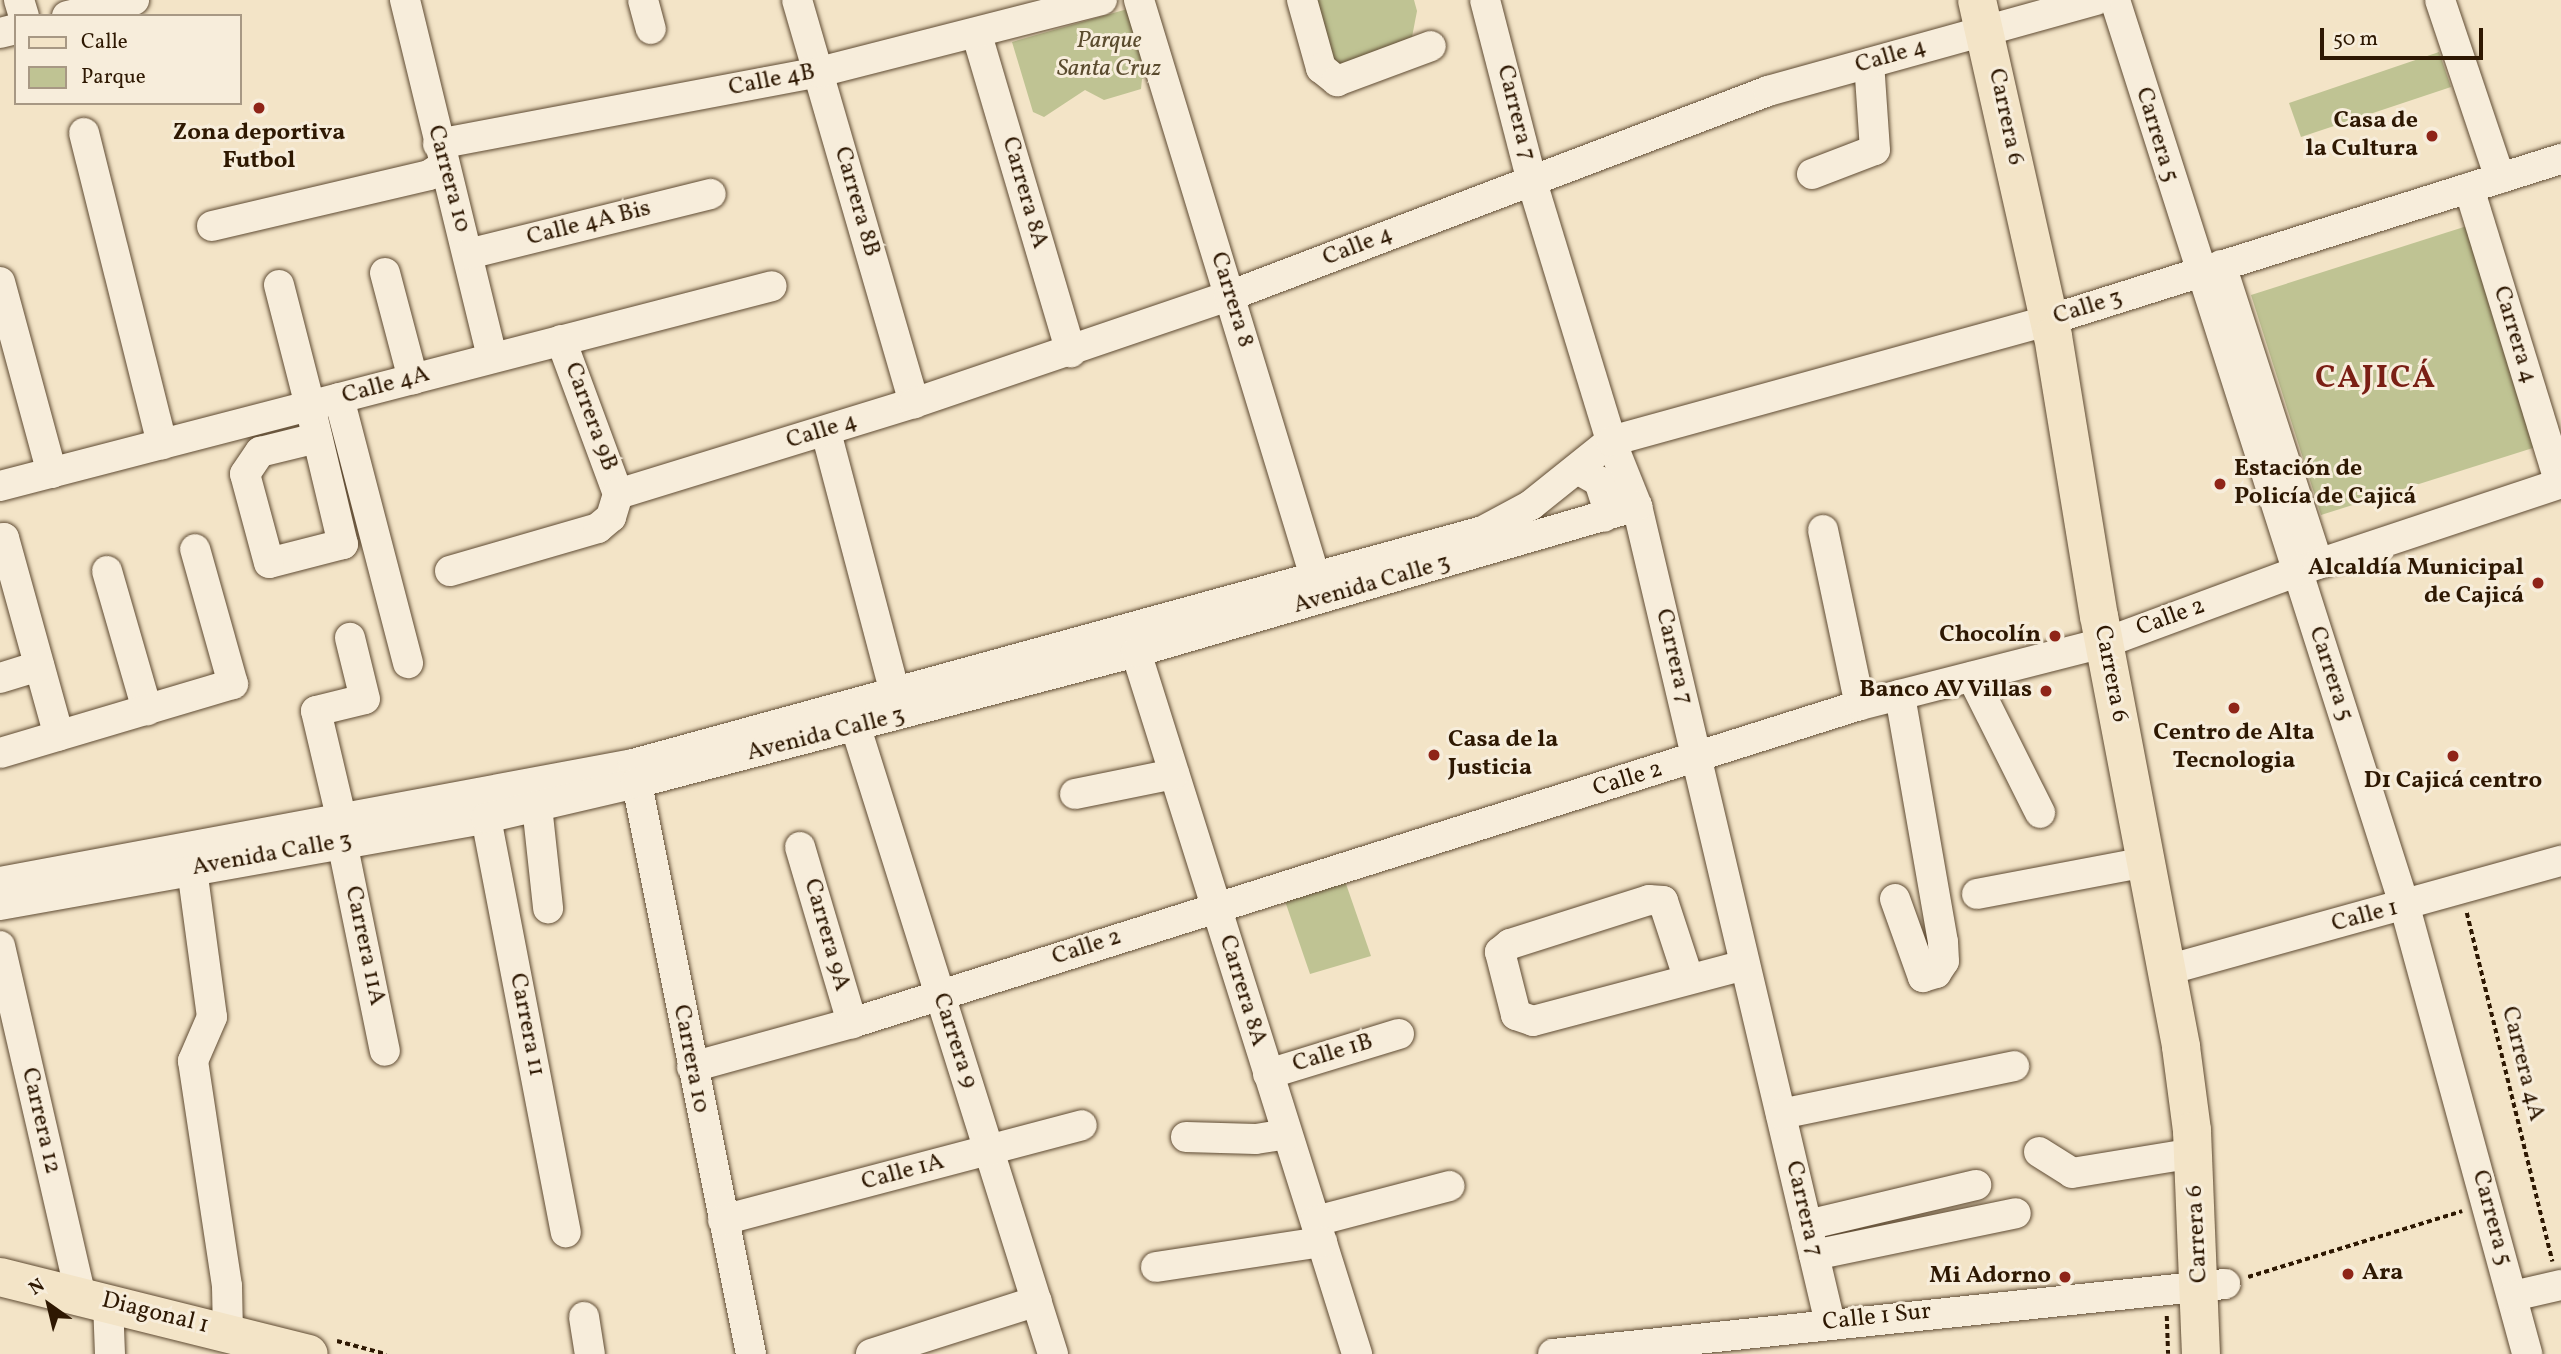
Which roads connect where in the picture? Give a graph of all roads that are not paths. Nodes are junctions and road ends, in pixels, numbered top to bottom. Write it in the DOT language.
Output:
graph roads {
  1 [pos="134,0"];
  2 [pos="405,0"];
  3 [pos="643,0"];
  4 [pos="797,0"];
  5 [pos="1102,0"];
  6 [pos="1139,0"];
  7 [pos="1302,0"];
  8 [pos="2097,0"];
  9 [pos="2115,0"];
  10 [pos="2440,0"];
  11 [pos="1488,1"];
  12 [pos="75,14"];
  13 [pos="1981,15"];
  14 [pos="651,29"];
  15 [pos="977,34"];
  16 [pos="1431,46"];
  17 [pos="1869,63"];
  18 [pos="819,72"];
  19 [pos="84,133"];
  20 [pos="441,155"];
  21 [pos="2561,159"];
  22 [pos="1812,174"];
  23 [pos="2500,178"];
  24 [pos="1532,182"];
  25 [pos="2469,188"];
  26 [pos="711,194"];
  27 [pos="212,226"];
  28 [pos="468,254"];
  29 [pos="2210,269"];
  30 [pos="385,273"];
  31 [pos="0,282"];
  32 [pos="279,285"];
  33 [pos="772,286"];
  34 [pos="1229,296"];
  35 [pos="2049,320"];
  36 [pos="561,340"];
  37 [pos="1071,352"];
  38 [pos="492,358"];
  39 [pos="414,379"];
  40 [pos="339,398"];
  41 [pos="914,403"];
  42 [pos="310,406"];
  43 [pos="826,432"];
  44 [pos="317,438"];
  45 [pos="1611,441"];
  46 [pos="162,444"];
  47 [pos="1577,470"];
  48 [pos="52,473"];
  49 [pos="2560,483"];
  50 [pos="0,486"];
  51 [pos="618,494"];
  52 [pos="1637,506"];
  53 [pos="1604,517"];
  54 [pos="1823,530"];
  55 [pos="0,539"];
  56 [pos="195,549"];
  57 [pos="2308,568"];
  58 [pos="107,571"];
  59 [pos="450,571"];
  60 [pos="1319,588"];
  61 [pos="351,638"];
  62 [pos="1132,639"];
  63 [pos="2104,643"];
  64 [pos="408,663"];
  65 [pos="39,666"];
  66 [pos="1972,677"];
  67 [pos="0,678"];
  68 [pos="895,694"];
  69 [pos="1900,695"];
  70 [pos="1860,705"];
  71 [pos="147,710"];
  72 [pos="856,728"];
  73 [pos="59,736"];
  74 [pos="0,753"];
  75 [pos="1697,758"];
  76 [pos="634,774"];
  77 [pos="1174,774"];
  78 [pos="1075,794"];
  79 [pos="537,806"];
  80 [pos="2040,813"];
  81 [pos="486,818"];
  82 [pos="342,831"];
  83 [pos="800,847"];
  84 [pos="2561,861"];
  85 [pos="2146,862"];
  86 [pos="192,870"];
  87 [pos="0,882"];
  88 [pos="1977,894"];
  89 [pos="1895,899"];
  90 [pos="0,905"];
  91 [pos="1216,907"];
  92 [pos="2405,907"];
  93 [pos="548,908"];
  94 [pos="0,946"];
  95 [pos="1745,965"];
  96 [pos="2168,970"];
  97 [pos="1688,977"];
  98 [pos="940,995"];
  99 [pos="852,1023"];
  100 [pos="1399,1034"];
  101 [pos="385,1051"];
  102 [pos="2014,1066"];
  103 [pos="692,1067"];
  104 [pos="1268,1074"];
  105 [pos="1780,1114"];
  106 [pos="1082,1125"];
  107 [pos="1287,1134"];
  108 [pos="1186,1137"];
  109 [pos="989,1151"];
  110 [pos="2039,1152"];
  111 [pos="2193,1153"];
  112 [pos="1976,1185"];
  113 [pos="1450,1186"];
  114 [pos="2016,1213"];
  115 [pos="723,1220"];
  116 [pos="1807,1225"];
  117 [pos="566,1232"];
  118 [pos="1319,1232"];
  119 [pos="1814,1255"];
  120 [pos="1156,1267"];
  121 [pos="0,1276"];
  122 [pos="2560,1285"];
  123 [pos="2197,1287"];
  124 [pos="2513,1296"];
  125 [pos="95,1299"];
  126 [pos="1037,1301"];
  127 [pos="584,1317"];
  128 [pos="1830,1323"];
  129 [pos="229,1333"];
  130 [pos="110,1354"];
  131 [pos="309,1354"];
  132 [pos="590,1354"];
  133 [pos="751,1354"];
  134 [pos="875,1354"];
  135 [pos="1053,1354"];
  136 [pos="1357,1354"];
  137 [pos="1553,1354"];
  138 [pos="2201,1354"];
  139 [pos="2527,1354"];
  1 -- 12 [label="street"];
  2 -- 20 [label="street, Carrera 10"];
  3 -- 14 [label="street"];
  4 -- 18 [label="street, Carrera 8B"];
  5 -- 15 [label="street, Calle 4B"];
  6 -- 34 [label="street, Carrera 8"];
  7 -- 16 [label="street"];
  8 -- 13 [label="street, Calle 4"];
  9 -- 29 [label="street, Carrera 5"];
  10 -- 23 [label="street"];
  11 -- 24 [label="street, Carrera 7"];
  13 -- 17 [label="street, Calle 4"];
  13 -- 35 [label="main road, Carrera 6"];
  15 -- 18 [label="street, Calle 4B"];
  15 -- 37 [label="street, Carrera 8A"];
  17 -- 22 [label="street"];
  17 -- 24 [label="street, Calle 4"];
  18 -- 20 [label="street, Calle 4B"];
  18 -- 41 [label="street, Carrera 8B"];
  19 -- 46 [label="street"];
  20 -- 27 [label="street, Calle 4B"];
  20 -- 28 [label="street, Carrera 10"];
  21 -- 23 [label="street, Calle 3"];
  23 -- 25 [label="street, Calle 3"];
  24 -- 34 [label="street, Calle 4"];
  24 -- 45 [label="street, Carrera 7"];
  25 -- 29 [label="street, Calle 3"];
  25 -- 49 [label="street, Carrera 4"];
  26 -- 28 [label="street, Calle 4A Bis"];
  28 -- 38 [label="street, Carrera 10"];
  29 -- 35 [label="street, Calle 3"];
  29 -- 57 [label="street, Carrera 5"];
  30 -- 39 [label="street"];
  31 -- 48 [label="street"];
  32 -- 42 [label="street"];
  33 -- 36 [label="street, Calle 4A"];
  34 -- 37 [label="street, Calle 4"];
  34 -- 60 [label="street, Carrera 8"];
  35 -- 45 [label="street, Calle 3"];
  35 -- 63 [label="main road, Carrera 6"];
  36 -- 38 [label="street, Calle 4A"];
  36 -- 51 [label="street, Carrera 9B"];
  37 -- 41 [label="street, Calle 4"];
  38 -- 39 [label="street, Calle 4A"];
  39 -- 40 [label="street, Calle 4A"];
  40 -- 42 [label="street, Calle 4A"];
  40 -- 64 [label="street"];
  41 -- 43 [label="street, Calle 4"];
  42 -- 44 [label="street"];
  42 -- 46 [label="street, Calle 4A"];
  43 -- 51 [label="street, Calle 4"];
  43 -- 68 [label="street"];
  45 -- 47 [label="street, Avenida Calle 3"];
  45 -- 52 [label="street, Carrera 7"];
  46 -- 48 [label="street, Calle 4A"];
  47 -- 53 [label="street"];
  47 -- 60 [label="street, Avenida Calle 3"];
  48 -- 50 [label="street, Calle 4A"];
  49 -- 57 [label="street, Calle 2"];
  51 -- 59 [label="street"];
  52 -- 53 [label="street, Avenida Calle 3"];
  52 -- 75 [label="street, Carrera 7"];
  53 -- 60 [label="street, Avenida Calle 3"];
  54 -- 70 [label="street"];
  55 -- 65 [label="street"];
  56 -- 71 [label="street"];
  57 -- 63 [label="street, Calle 2"];
  57 -- 92 [label="street, Carrera 5"];
  58 -- 71 [label="street"];
  60 -- 62 [label="street, Avenida Calle 3"];
  61 -- 82 [label="street, Carrera 11A"];
  62 -- 68 [label="street, Avenida Calle 3"];
  62 -- 72 [label="street, Avenida Calle 3"];
  62 -- 77 [label="street, Carrera 8A"];
  63 -- 66 [label="street, Calle 2"];
  63 -- 85 [label="main road, Carrera 6"];
  65 -- 67 [label="street"];
  65 -- 73 [label="street"];
  66 -- 69 [label="street, Calle 2"];
  66 -- 80 [label="street"];
  68 -- 76 [label="street, Avenida Calle 3"];
  69 -- 70 [label="street, Calle 2"];
  69 -- 89 [label="street"];
  70 -- 75 [label="street, Calle 2"];
  71 -- 73 [label="street"];
  72 -- 76 [label="street, Avenida Calle 3"];
  72 -- 98 [label="street, Carrera 9"];
  73 -- 74 [label="street"];
  75 -- 91 [label="street, Calle 2"];
  75 -- 95 [label="street, Carrera 7"];
  76 -- 79 [label="street, Avenida Calle 3"];
  76 -- 82 [label="street, Avenida Calle 3"];
  76 -- 103 [label="street, Carrera 10"];
  77 -- 78 [label="street"];
  77 -- 91 [label="street, Carrera 8A"];
  79 -- 81 [label="street, Avenida Calle 3"];
  79 -- 93 [label="street"];
  81 -- 82 [label="street, Avenida Calle 3"];
  81 -- 117 [label="street, Carrera 11"];
  82 -- 86 [label="street, Avenida Calle 3"];
  82 -- 87 [label="street, Avenida Calle 3"];
  82 -- 101 [label="street, Carrera 11A"];
  83 -- 99 [label="street, Carrera 9A"];
  84 -- 92 [label="street, Calle 1"];
  85 -- 88 [label="street"];
  85 -- 96 [label="main road, Carrera 6"];
  86 -- 90 [label="street, Avenida Calle 3"];
  86 -- 129 [label="street"];
  91 -- 98 [label="street, Calle 2"];
  91 -- 104 [label="street, Carrera 8A"];
  92 -- 96 [label="street, Calle 1"];
  92 -- 124 [label="street, Carrera 5"];
  94 -- 125 [label="street, Carrera 12"];
  95 -- 97 [label="street"];
  95 -- 105 [label="street, Carrera 7"];
  96 -- 111 [label="main road, Carrera 6"];
  97 -- 97 [label="street"];
  98 -- 99 [label="street, Calle 2"];
  98 -- 109 [label="street, Carrera 9"];
  99 -- 103 [label="street, Calle 2"];
  100 -- 104 [label="street, Calle 1B"];
  102 -- 105 [label="street"];
  103 -- 115 [label="street, Carrera 10"];
  104 -- 107 [label="street, Carrera 8A"];
  105 -- 116 [label="street, Carrera 7"];
  106 -- 109 [label="street, Calle 1A"];
  107 -- 108 [label="street"];
  107 -- 118 [label="street, Carrera 8A"];
  109 -- 115 [label="street, Calle 1A"];
  109 -- 126 [label="street, Carrera 9"];
  110 -- 111 [label="street"];
  111 -- 123 [label="main road, Carrera 6"];
  112 -- 116 [label="street"];
  113 -- 118 [label="street"];
  114 -- 119 [label="street"];
  115 -- 133 [label="street, Carrera 10"];
  116 -- 119 [label="street, Carrera 7"];
  118 -- 120 [label="street"];
  118 -- 136 [label="street, Carrera 8A"];
  119 -- 128 [label="street, Carrera 7"];
  121 -- 125 [label="main road, Diagonal 1"];
  122 -- 124 [label="street"];
  123 -- 128 [label="street, Calle 1 Sur"];
  123 -- 138 [label="main road, Carrera 6"];
  124 -- 139 [label="street, Carrera 5"];
  125 -- 129 [label="main road, Diagonal 1"];
  125 -- 130 [label="street, Carrera 12"];
  126 -- 134 [label="street"];
  126 -- 135 [label="street, Carrera 9"];
  127 -- 132 [label="street"];
  128 -- 137 [label="street, Calle 1 Sur"];
  129 -- 131 [label="main road, Diagonal 1"];
}
